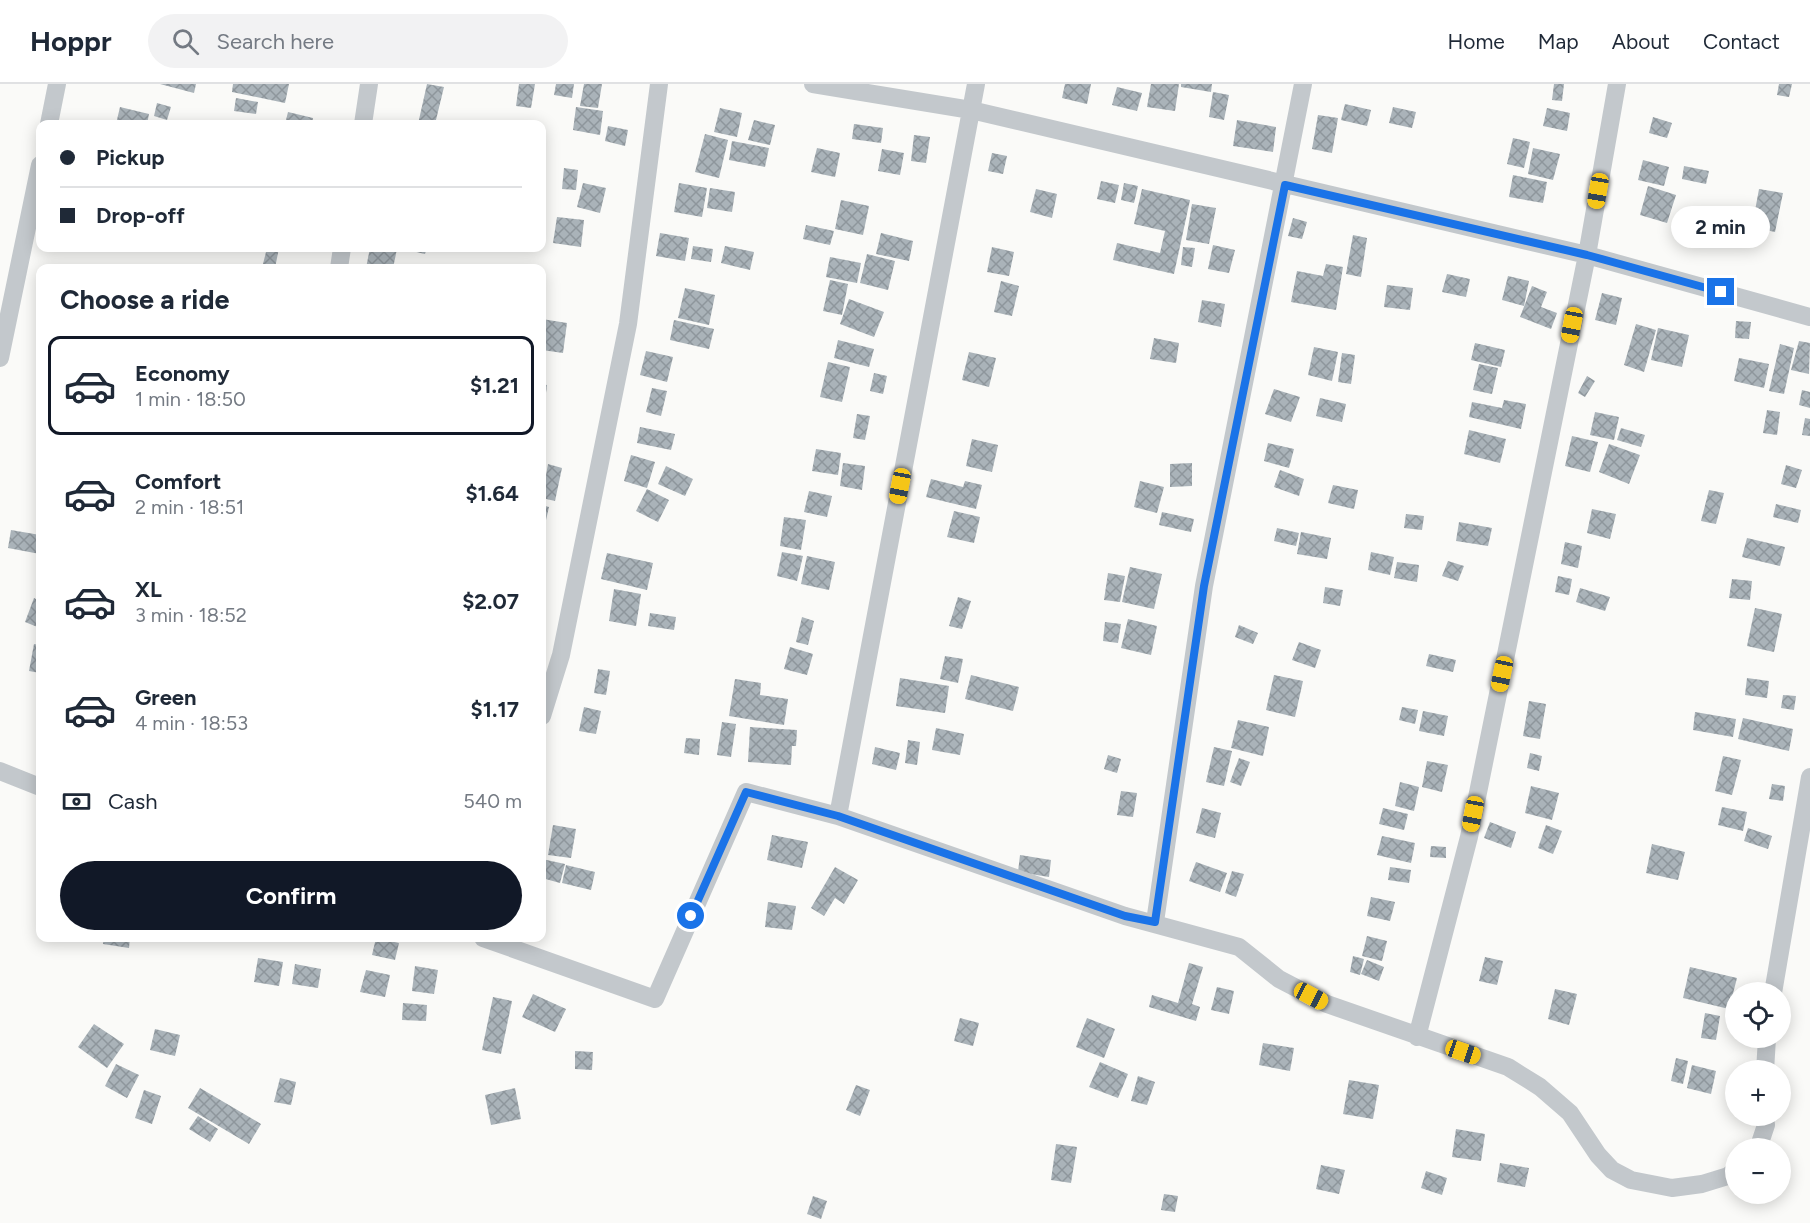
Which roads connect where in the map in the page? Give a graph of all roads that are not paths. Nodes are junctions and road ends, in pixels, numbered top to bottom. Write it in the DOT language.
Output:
graph roads {
  1 [pos="57,84"];
  2 [pos="369,84"];
  3 [pos="659,84"];
  4 [pos="813,84"];
  5 [pos="976,84"];
  6 [pos="1303,84"];
  7 [pos="1617,84"];
  8 [pos="971,110"];
  9 [pos="50,120"];
  10 [pos="364,120"];
  11 [pos="36,184"];
  12 [pos="1285,185"];
  13 [pos="1587,255"];
  14 [pos="1810,317"];
  15 [pos="0,358"];
  16 [pos="546,703"];
  17 [pos="0,771"];
  18 [pos="1810,777"];
  19 [pos="36,785"];
  20 [pos="838,816"];
  21 [pos="1155,922"];
  22 [pos="496,942"];
  23 [pos="1775,982"];
  24 [pos="1417,1037"];
  25 [pos="1725,1177"];
  1 -- 9 [label="street"];
  2 -- 10 [label="street"];
  3 -- 16 [label="street"];
  4 -- 8 [label="street"];
  5 -- 8 [label="street"];
  6 -- 12 [label="street"];
  7 -- 13 [label="street"];
  8 -- 12 [label="street"];
  8 -- 20 [label="street"];
  11 -- 15 [label="street"];
  12 -- 13 [label="street"];
  12 -- 21 [label="street"];
  13 -- 14 [label="street"];
  13 -- 24 [label="street"];
  17 -- 19 [label="street"];
  18 -- 23 [label="street"];
  20 -- 21 [label="street"];
  20 -- 22 [label="street"];
  21 -- 24 [label="street"];
  24 -- 25 [label="street"];
}
